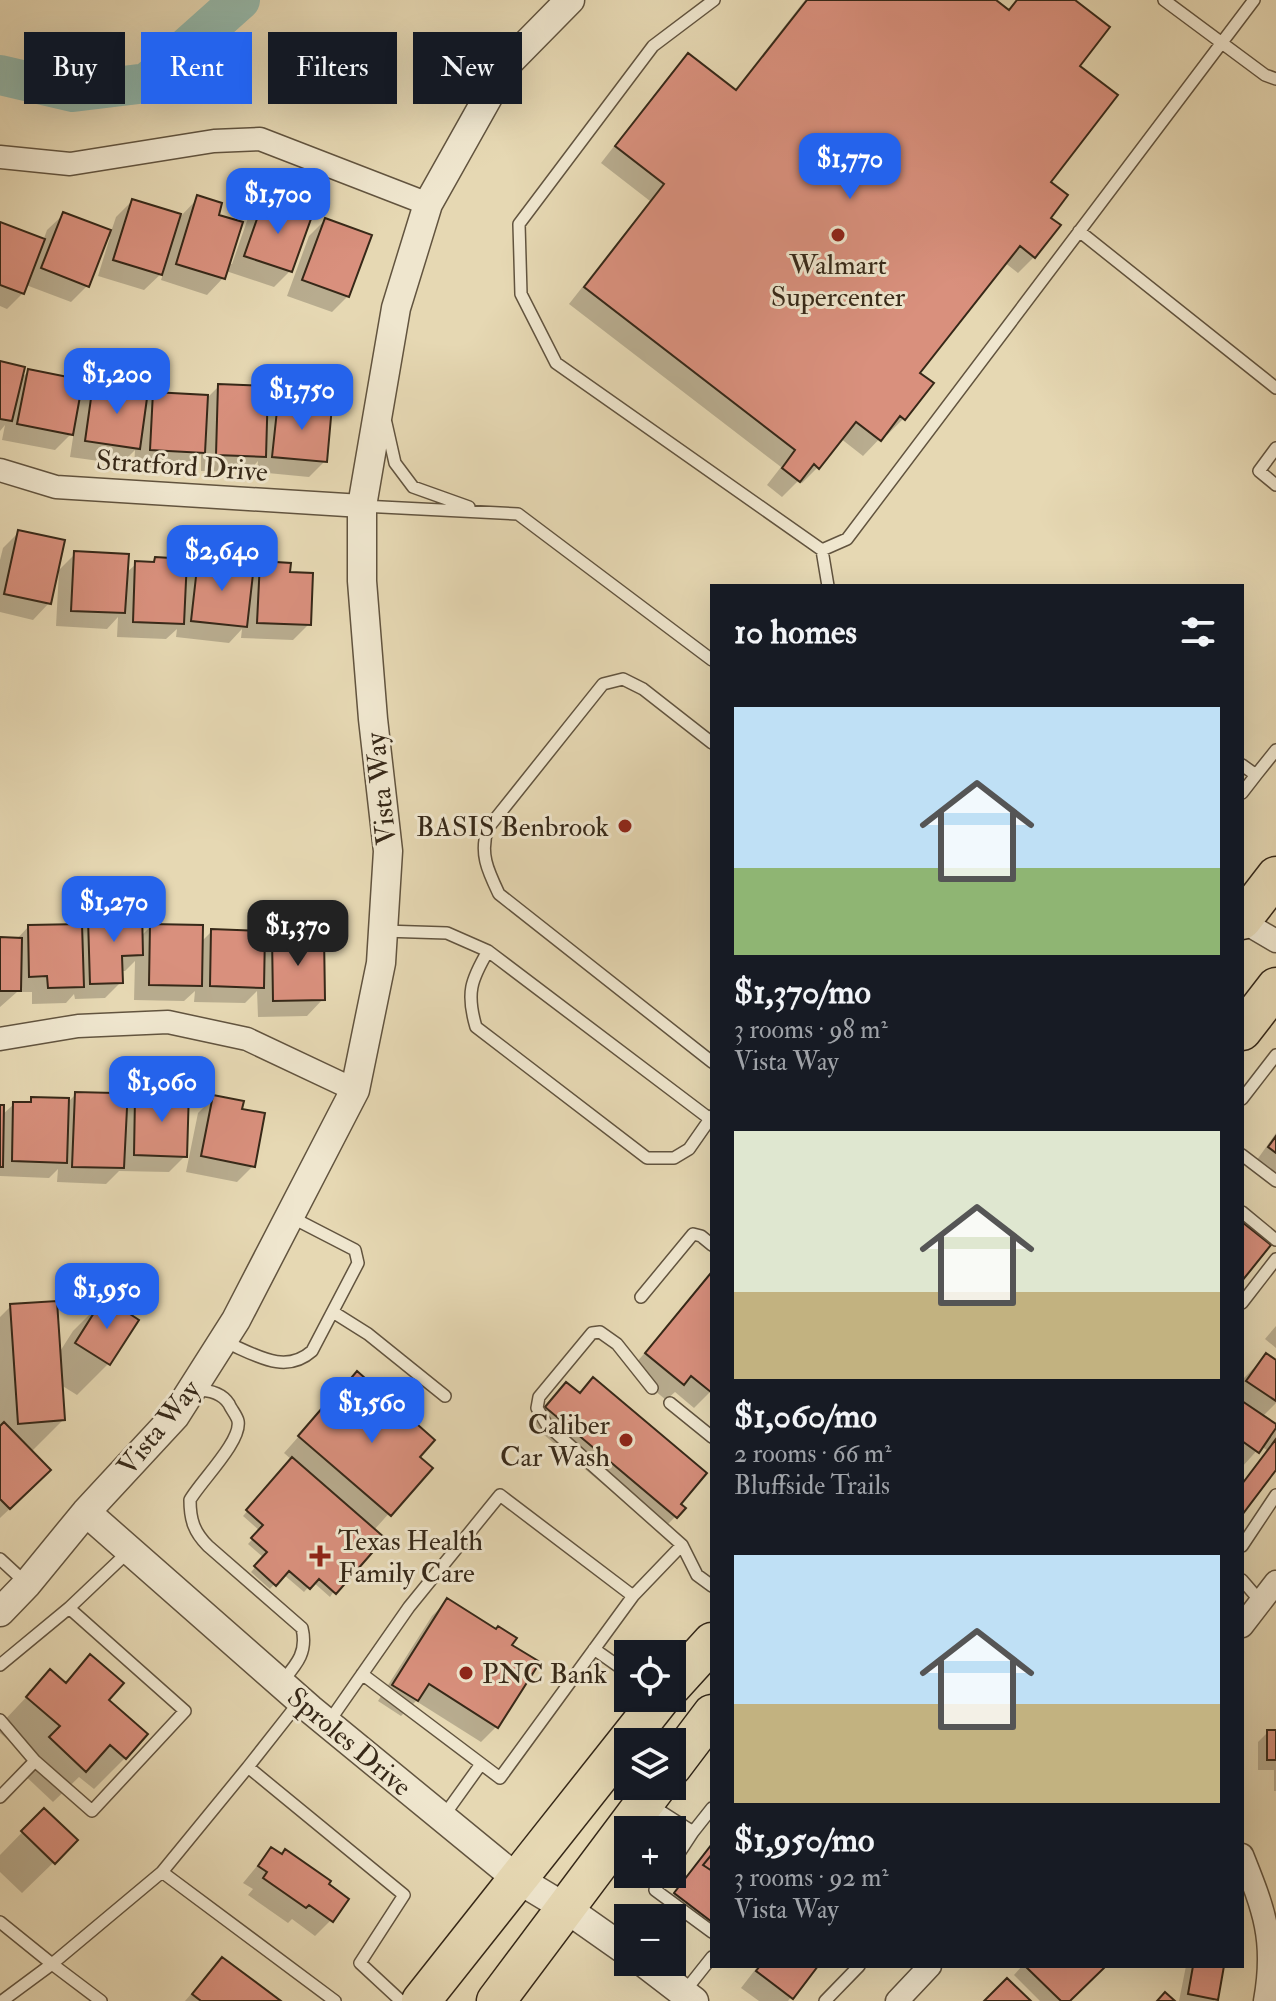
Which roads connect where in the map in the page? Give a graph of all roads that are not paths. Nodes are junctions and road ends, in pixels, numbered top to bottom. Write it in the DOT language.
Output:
graph roads {
  1 [pos="570,0"];
  2 [pos="714,0"];
  3 [pos="1164,0"];
  4 [pos="1254,0"];
  5 [pos="1222,42"];
  6 [pos="1276,79"];
  7 [pos="0,157"];
  8 [pos="428,204"];
  9 [pos="1079,231"];
  10 [pos="1276,388"];
  11 [pos="381,397"];
  12 [pos="1276,448"];
  13 [pos="0,470"];
  14 [pos="1276,485"];
  15 [pos="362,506"];
  16 [pos="481,512"];
  17 [pos="822,550"];
  18 [pos="828,584"];
  19 [pos="710,658"];
  20 [pos="710,741"];
  21 [pos="1276,750"];
  22 [pos="1244,766"];
  23 [pos="1256,775"];
  24 [pos="1244,790"];
  25 [pos="1276,876"];
  26 [pos="1244,917"];
  27 [pos="1244,921"];
  28 [pos="383,931"];
  29 [pos="1276,941"];
  30 [pos="488,951"];
  31 [pos="1276,987"];
  32 [pos="1244,1028"];
  33 [pos="0,1039"];
  34 [pos="1276,1055"];
  35 [pos="710,1060"];
  36 [pos="355,1090"];
  37 [pos="1244,1096"];
  38 [pos="710,1116"];
  39 [pos="710,1118"];
  40 [pos="1244,1157"];
  41 [pos="1276,1181"];
  42 [pos="1244,1214"];
  43 [pos="290,1216"];
  44 [pos="1276,1240"];
  45 [pos="710,1243"];
  46 [pos="1276,1259"];
  47 [pos="641,1297"];
  48 [pos="1244,1300"];
  49 [pos="333,1312"];
  50 [pos="223,1340"];
  51 [pos="652,1388"];
  52 [pos="192,1390"];
  53 [pos="445,1396"];
  54 [pos="670,1403"];
  55 [pos="710,1435"];
  56 [pos="1276,1495"];
  57 [pos="86,1512"];
  58 [pos="1244,1543"];
  59 [pos="682,1545"];
  60 [pos="131,1549"];
  61 [pos="0,1559"];
  62 [pos="1244,1582"];
  63 [pos="1276,1582"];
  64 [pos="27,1584"];
  65 [pos="710,1585"];
  66 [pos="633,1596"];
  67 [pos="1261,1602"];
  68 [pos="69,1608"];
  69 [pos="0,1612"];
  70 [pos="1244,1623"];
  71 [pos="710,1644"];
  72 [pos="594,1649"];
  73 [pos="614,1663"];
  74 [pos="0,1665"];
  75 [pos="686,1671"];
  76 [pos="362,1674"];
  77 [pos="291,1692"];
  78 [pos="650,1712"];
  79 [pos="710,1717"];
  80 [pos="0,1720"];
  81 [pos="328,1724"];
  82 [pos="686,1748"];
  83 [pos="35,1761"];
  84 [pos="481,1764"];
  85 [pos="248,1767"];
  86 [pos="0,1797"];
  87 [pos="646,1800"];
  88 [pos="658,1800"];
  89 [pos="710,1811"];
  90 [pos="442,1818"];
  91 [pos="693,1832"];
  92 [pos="686,1843"];
  93 [pos="1244,1859"];
  94 [pos="162,1872"];
  95 [pos="516,1878"];
  96 [pos="656,1888"];
  97 [pos="564,1907"];
  98 [pos="1270,1912"];
  99 [pos="0,1922"];
  100 [pos="710,1931"];
  101 [pos="614,1942"];
  102 [pos="710,1960"];
  103 [pos="52,1964"];
  104 [pos="857,1968"];
  105 [pos="928,1968"];
  106 [pos="661,1976"];
  107 [pos="689,1997"];
  108 [pos="2,2001"];
  109 [pos="101,2001"];
  110 [pos="335,2001"];
  111 [pos="401,2001"];
  112 [pos="421,2001"];
  113 [pos="496,2001"];
  114 [pos="825,2001"];
  115 [pos="897,2001"];
  116 [pos="1265,2001"];
  1 -- 8 [label="street, Vista Way"];
  2 -- 17 [label="lane"];
  3 -- 5 [label="lane"];
  4 -- 5 [label="lane"];
  5 -- 6 [label="lane"];
  5 -- 9 [label="lane"];
  7 -- 8 [label="street"];
  8 -- 11 [label="street, Vista Way"];
  9 -- 10 [label="lane"];
  9 -- 17 [label="lane"];
  11 -- 15 [label="street, Vista Way"];
  11 -- 16 [label="lane"];
  12 -- 14 [label="lane"];
  13 -- 15 [label="street, Stratford Drive"];
  15 -- 16 [label="lane"];
  15 -- 28 [label="street, Vista Way"];
  16 -- 19 [label="lane"];
  17 -- 18 [label="lane"];
  20 -- 35 [label="lane"];
  21 -- 23 [label="lane"];
  22 -- 23 [label="lane"];
  23 -- 24 [label="lane"];
  25 -- 26 [label="highway"];
  27 -- 29 [label="street"];
  28 -- 30 [label="lane"];
  28 -- 36 [label="street, Vista Way"];
  30 -- 38 [label="lane"];
  30 -- 39 [label="lane"];
  31 -- 32 [label="highway"];
  33 -- 36 [label="street"];
  34 -- 37 [label="lane"];
  36 -- 43 [label="street, Vista Way"];
  40 -- 41 [label="lane"];
  42 -- 44 [label="lane"];
  43 -- 49 [label="lane"];
  43 -- 50 [label="street, Vista Way"];
  45 -- 47 [label="lane"];
  46 -- 48 [label="lane"];
  49 -- 50 [label="lane"];
  49 -- 53 [label="lane"];
  50 -- 52 [label="street, Vista Way"];
  51 -- 59 [label="lane"];
  52 -- 57 [label="street, Vista Way"];
  52 -- 77 [label="lane"];
  54 -- 55 [label="lane"];
  56 -- 58 [label="lane"];
  57 -- 60 [label="street, Sproles Drive"];
  57 -- 64 [label="street, Vista Way"];
  59 -- 65 [label="lane"];
  59 -- 66 [label="lane"];
  60 -- 68 [label="lane"];
  60 -- 77 [label="street, Sproles Drive"];
  61 -- 64 [label="lane"];
  62 -- 67 [label="lane"];
  63 -- 67 [label="street"];
  64 -- 69 [label="street, Vista Way"];
  66 -- 72 [label="lane"];
  66 -- 76 [label="lane"];
  67 -- 70 [label="street"];
  68 -- 74 [label="lane"];
  68 -- 83 [label="lane"];
  71 -- 75 [label="highway"];
  72 -- 73 [label="lane"];
  72 -- 84 [label="lane"];
  76 -- 81 [label="lane"];
  76 -- 84 [label="lane"];
  77 -- 81 [label="street, Sproles Drive"];
  77 -- 85 [label="lane"];
  78 -- 95 [label="highway"];
  79 -- 82 [label="highway"];
  80 -- 83 [label="lane"];
  81 -- 90 [label="street, Sproles Drive"];
  83 -- 86 [label="lane"];
  84 -- 90 [label="lane"];
  85 -- 94 [label="lane"];
  85 -- 111 [label="lane"];
  87 -- 97 [label="highway"];
  88 -- 91 [label="lane"];
  89 -- 91 [label="lane"];
  90 -- 95 [label="street, Sproles Drive"];
  91 -- 92 [label="lane"];
  93 -- 98 [label="street"];
  94 -- 103 [label="lane"];
  94 -- 110 [label="lane"];
  95 -- 97 [label="street, Sproles Drive"];
  95 -- 112 [label="highway"];
  96 -- 100 [label="lane"];
  97 -- 101 [label="street, Sproles Drive"];
  97 -- 113 [label="highway"];
  98 -- 116 [label="street"];
  99 -- 103 [label="lane"];
  102 -- 107 [label="lane"];
  103 -- 108 [label="lane"];
  103 -- 109 [label="lane"];
  104 -- 114 [label="lane"];
  105 -- 115 [label="street"];
  106 -- 107 [label="street"];
}
